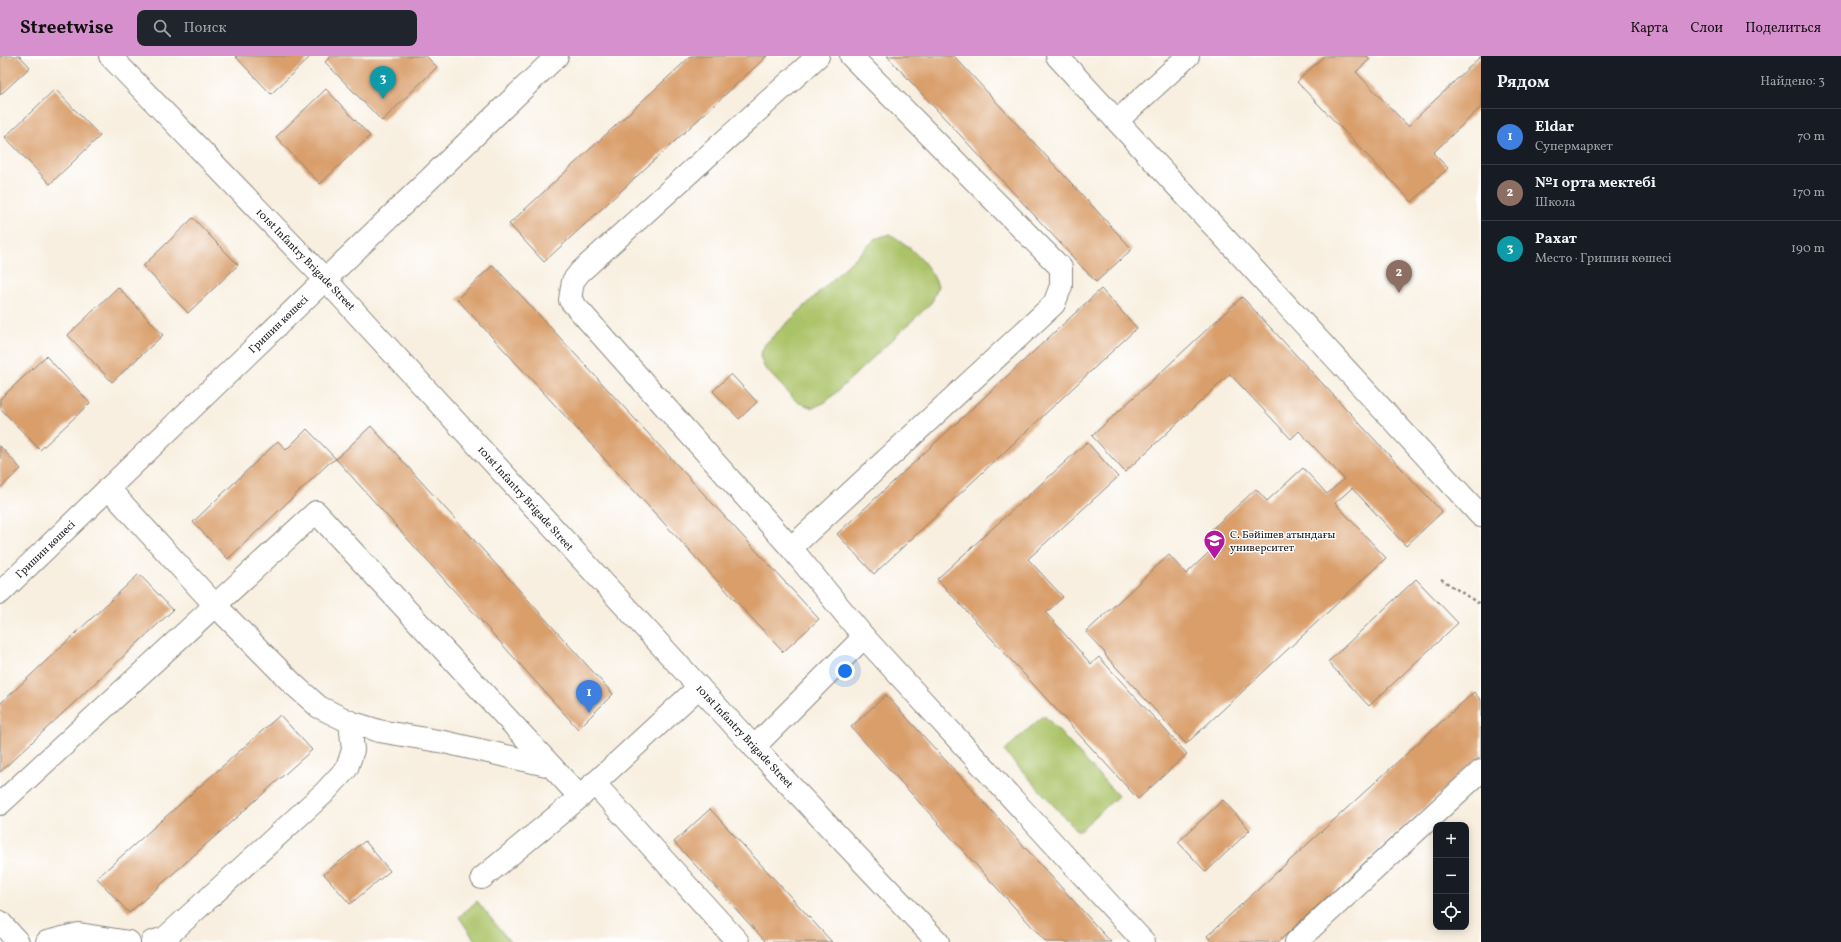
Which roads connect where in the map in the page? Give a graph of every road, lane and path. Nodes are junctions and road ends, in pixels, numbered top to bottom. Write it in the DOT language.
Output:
graph roads {
  1 [pos="110,56"];
  2 [pos="557,56"];
  3 [pos="818,56"];
  4 [pos="851,56"];
  5 [pos="1057,56"];
  6 [pos="1188,56"];
  7 [pos="1117,121"];
  8 [pos="325,279"];
  9 [pos="108,488"];
  10 [pos="1481,516"];
  11 [pos="791,548"];
  12 [pos="1441,579"];
  13 [pos="0,593"];
  14 [pos="214,604"];
  15 [pos="1481,604"];
  16 [pos="864,637"];
  17 [pos="699,687"];
  18 [pos="350,722"];
  19 [pos="754,747"];
  20 [pos="551,766"];
  21 [pos="1481,771"];
  22 [pos="587,790"];
  23 [pos="0,804"];
  24 [pos="482,878"];
  25 [pos="0,922"];
  26 [pos="18,942"];
  27 [pos="47,942"];
  28 [pos="129,942"];
  29 [pos="152,942"];
  30 [pos="738,942"];
  31 [pos="938,942"];
  32 [pos="1144,942"];
  33 [pos="1296,942"];
  1 -- 8 [label="street, 101st Infantry Brigade Street"];
  2 -- 8 [label="street, Гришин көшесі"];
  3 -- 11 [label="street"];
  4 -- 11 [label="street"];
  5 -- 7 [label="street"];
  6 -- 7 [label="street"];
  7 -- 10 [label="street"];
  8 -- 9 [label="street, Гришин көшесі"];
  8 -- 17 [label="street, 101st Infantry Brigade Street"];
  9 -- 13 [label="street, Гришин көшесі"];
  9 -- 14 [label="street"];
  11 -- 16 [label="street"];
  12 -- 15 [label="path"];
  14 -- 18 [label="street"];
  14 -- 20 [label="street"];
  14 -- 23 [label="street"];
  16 -- 19 [label="street"];
  16 -- 32 [label="street"];
  17 -- 19 [label="street, 101st Infantry Brigade Street"];
  17 -- 22 [label="street"];
  18 -- 20 [label="street"];
  18 -- 29 [label="street"];
  19 -- 31 [label="street, 101st Infantry Brigade Street"];
  20 -- 22 [label="street"];
  21 -- 33 [label="street"];
  22 -- 24 [label="street"];
  22 -- 30 [label="street"];
  25 -- 26 [label="street"];
  27 -- 28 [label="street"];
}
